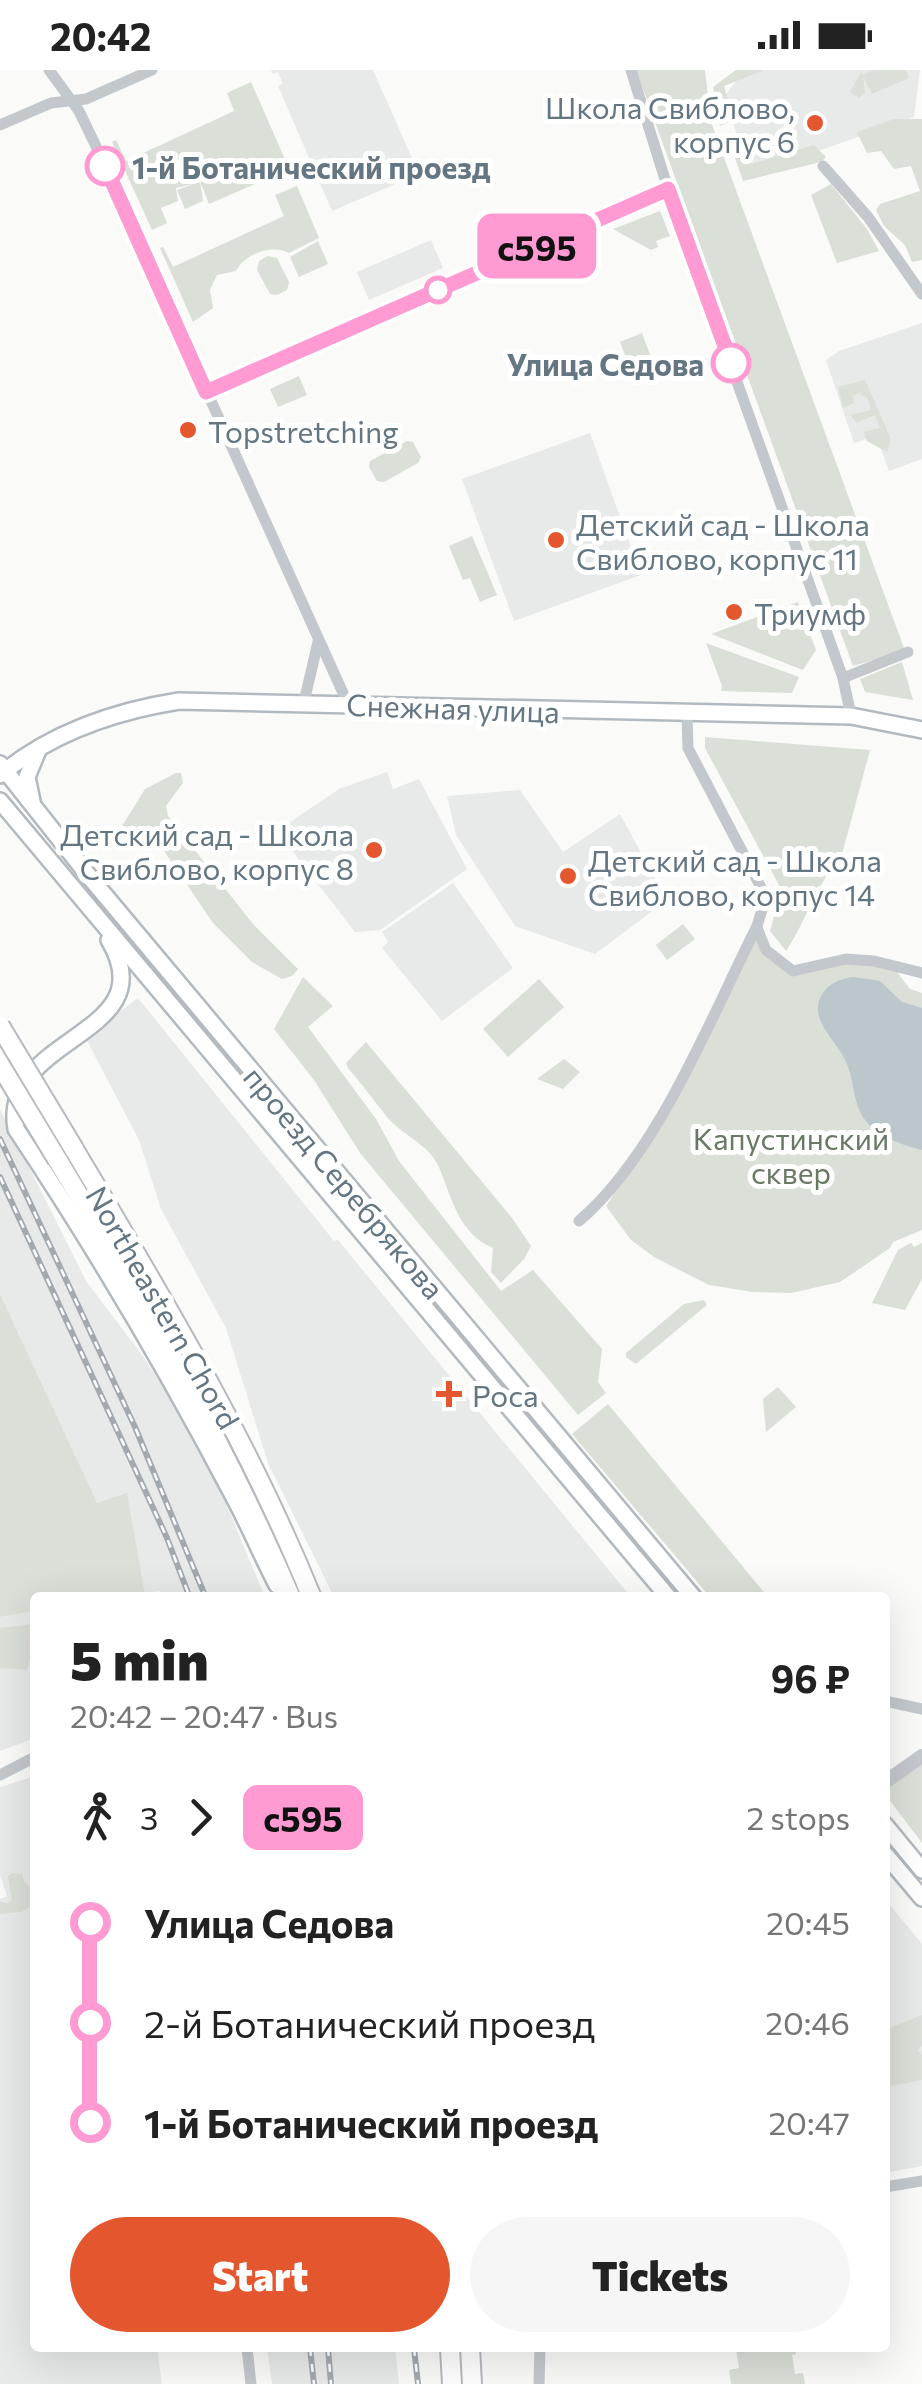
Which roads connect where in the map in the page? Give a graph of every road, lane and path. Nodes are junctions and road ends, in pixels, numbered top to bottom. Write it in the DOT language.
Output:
graph roads {
  1 [pos="49,70"];
  2 [pos="152,70"];
  3 [pos="631,70"];
  4 [pos="69,100"];
  5 [pos="0,125"];
  6 [pos="823,166"];
  7 [pos="668,189"];
  8 [pos="922,294"];
  9 [pos="206,392"];
  10 [pos="318,638"];
  11 [pos="908,652"];
  12 [pos="843,678"];
  13 [pos="304,702"];
  14 [pos="348,704"];
  15 [pos="687,714"];
  16 [pos="851,716"];
  17 [pos="922,730"];
  18 [pos="38,748"];
  19 [pos="2,770"];
  20 [pos="2,805"];
  21 [pos="40,817"];
  22 [pos="93,912"];
  23 [pos="757,926"];
  24 [pos="922,973"];
  25 [pos="0,1026"];
  26 [pos="0,1065"];
  27 [pos="578,1221"];
  28 [pos="284,1592"];
  29 [pos="284,1592"];
  30 [pos="309,1592"];
  31 [pos="664,1592"];
  32 [pos="689,1592"];
  33 [pos="890,1702"];
  34 [pos="922,1709"];
  35 [pos="922,1756"];
  36 [pos="30,1760"];
  37 [pos="0,1775"];
  38 [pos="890,1778"];
  39 [pos="890,1831"];
  40 [pos="890,1860"];
  41 [pos="922,1870"];
  42 [pos="922,1898"];
  43 [pos="922,2181"];
  44 [pos="890,2185"];
  45 [pos="248,2352"];
  46 [pos="450,2352"];
  47 [pos="470,2352"];
  48 [pos="540,2352"];
  49 [pos="251,2384"];
  50 [pos="452,2384"];
  51 [pos="472,2384"];
  52 [pos="539,2384"];
  1 -- 4 [label="street"];
  2 -- 4 [label="street"];
  3 -- 7 [label="street"];
  4 -- 5 [label="street"];
  4 -- 9 [label="street"];
  6 -- 8 [label="street"];
  7 -- 9 [label="street"];
  7 -- 12 [label="street"];
  9 -- 10 [label="street"];
  10 -- 13 [label="street"];
  10 -- 14 [label="street"];
  11 -- 12 [label="street"];
  12 -- 16 [label="street"];
  13 -- 14 [label="main road, Снежная улица"];
  13 -- 18 [label="main road, Снежная улица"];
  14 -- 15 [label="main road, Снежная улица"];
  15 -- 16 [label="main road, Снежная улица"];
  15 -- 23 [label="street"];
  16 -- 17 [label="main road, Снежная улица"];
  18 -- 19 [label="main road, Снежная улица"];
  18 -- 21 [label="main road"];
  19 -- 21 [label="main road, проезд Серебрякова"];
  20 -- 22 [label="main road, проезд Серебрякова"];
  21 -- 32 [label="main road, проезд Серебрякова"];
  22 -- 28 [label="main road"];
  22 -- 31 [label="main road, проезд Серебрякова"];
  23 -- 24 [label="street"];
  23 -- 27 [label="street"];
  25 -- 30 [label="main road, Northeastern Chord, bridge"];
  26 -- 29 [label="main road, Northeastern Chord, bridge"];
  33 -- 34 [label="street"];
  35 -- 38 [label="street"];
  36 -- 37 [label="street"];
  39 -- 41 [label="main road"];
  40 -- 42 [label="main road"];
  43 -- 44 [label="street"];
  45 -- 49 [label="street"];
  46 -- 50 [label="main road"];
  47 -- 51 [label="main road"];
  48 -- 52 [label="street"];
}
